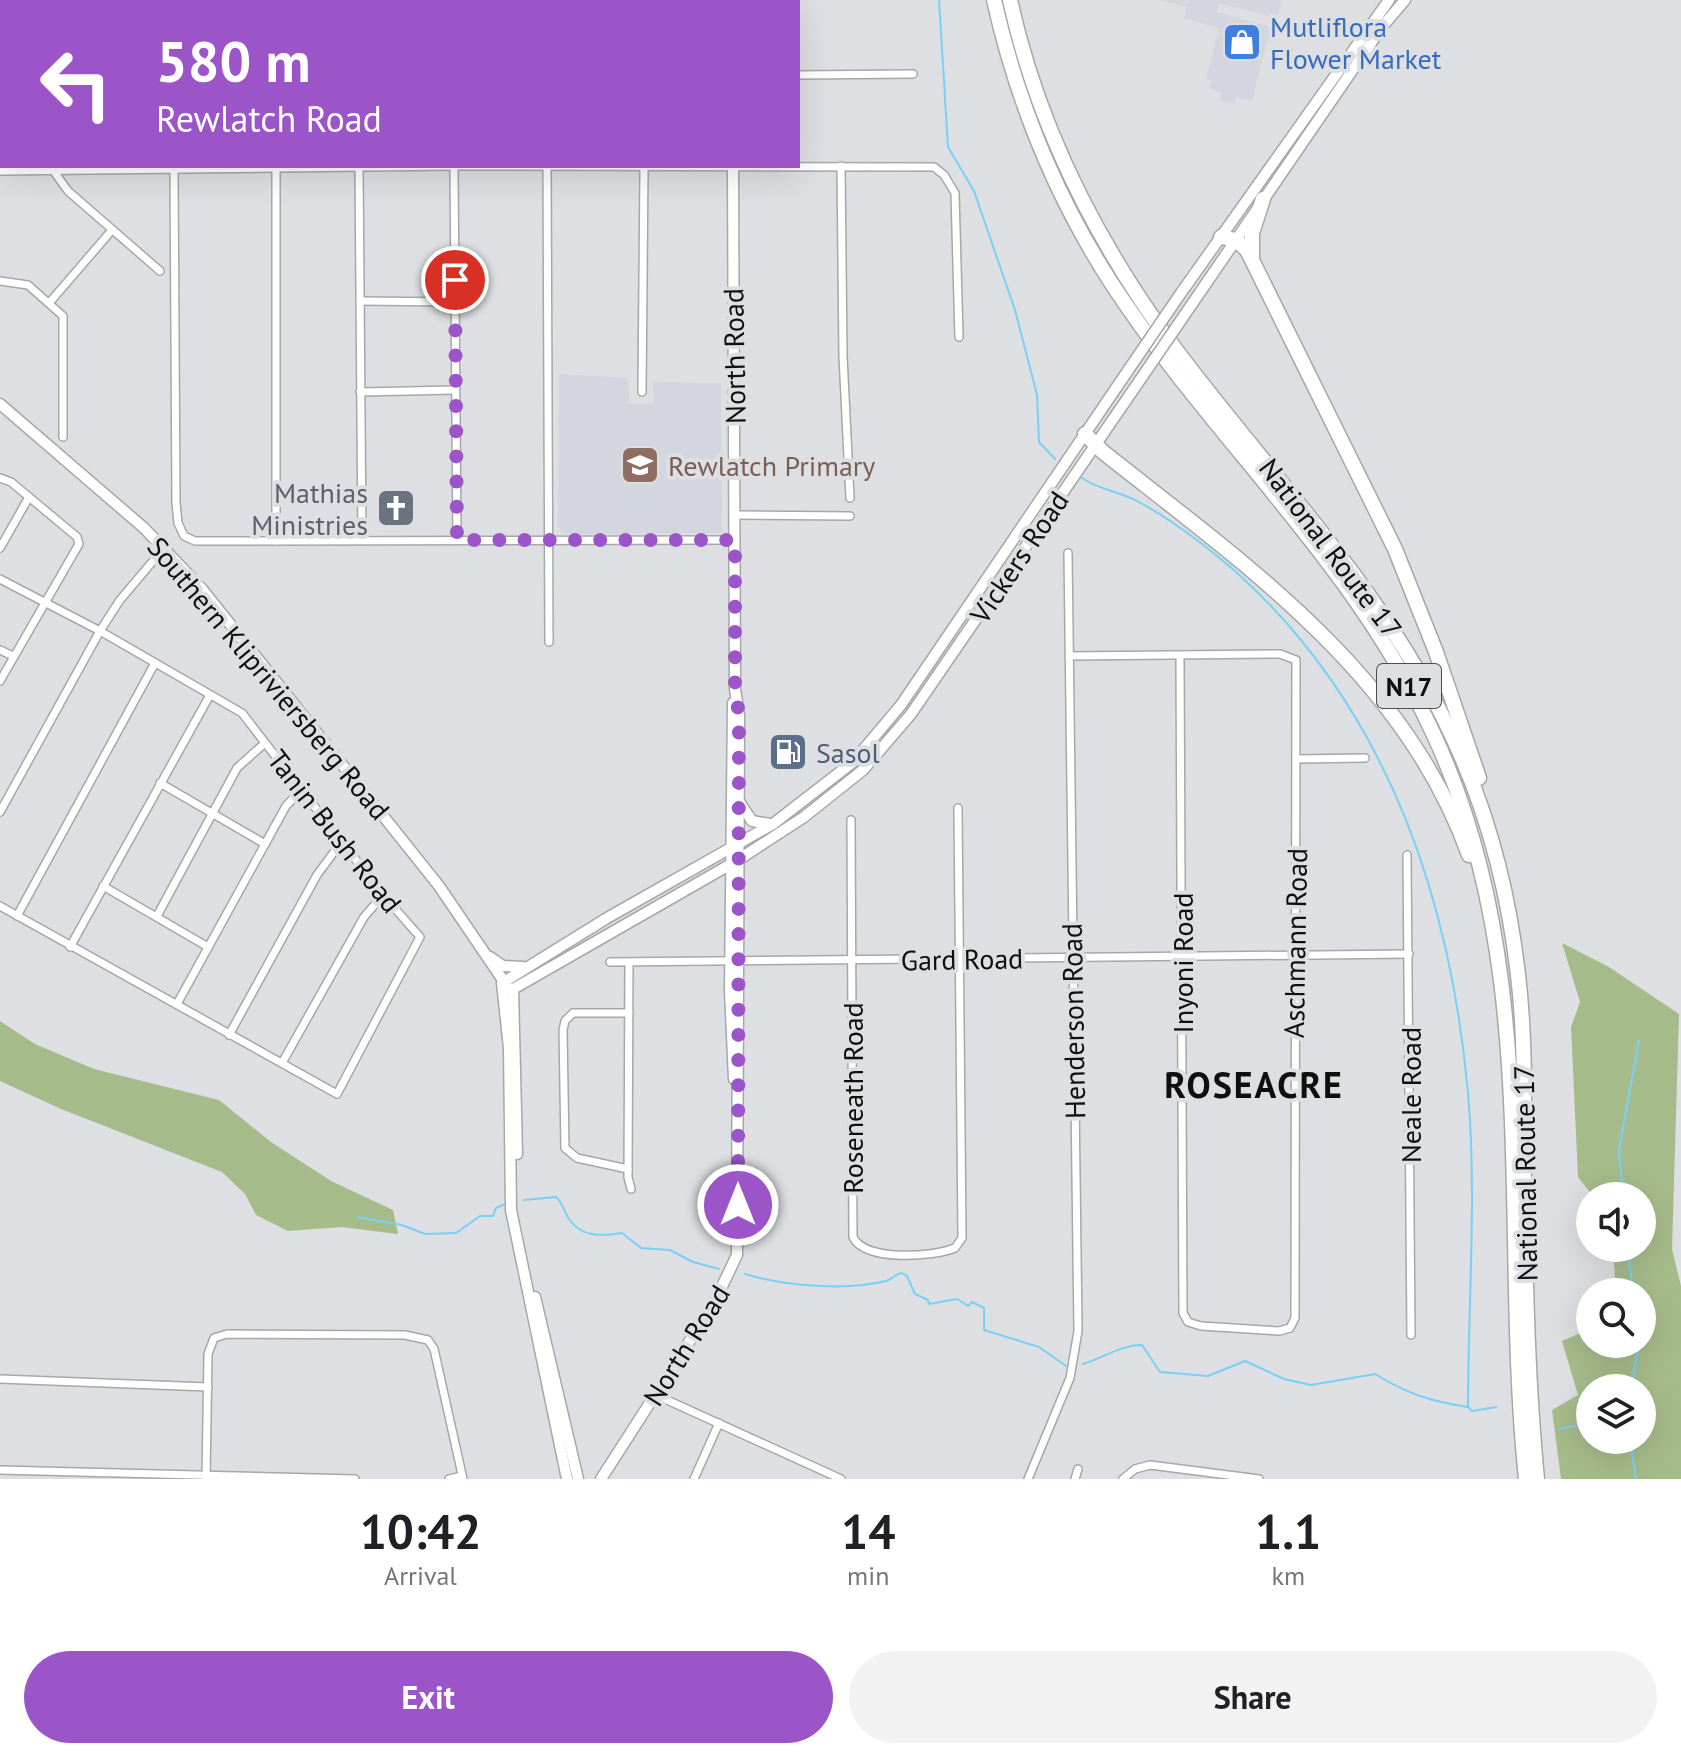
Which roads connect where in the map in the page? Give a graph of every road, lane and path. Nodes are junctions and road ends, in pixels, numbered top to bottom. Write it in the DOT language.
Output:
graph roads {
  1 [pos="994,0"];
  2 [pos="1010,0"];
  3 [pos="1389,0"];
  4 [pos="1405,0"];
  5 [pos="913,74"];
  6 [pos="800,75"];
  7 [pos="800,166"];
  8 [pos="841,166"];
  9 [pos="174,168"];
  10 [pos="276,168"];
  11 [pos="359,168"];
  12 [pos="454,168"];
  13 [pos="547,168"];
  14 [pos="644,168"];
  15 [pos="733,168"];
  16 [pos="51,169"];
  17 [pos="0,171"];
  18 [pos="1263,199"];
  19 [pos="112,230"];
  20 [pos="1229,239"];
  21 [pos="1252,260"];
  22 [pos="160,271"];
  23 [pos="0,281"];
  24 [pos="360,301"];
  25 [pos="50,302"];
  26 [pos="455,302"];
  27 [pos="959,337"];
  28 [pos="455,390"];
  29 [pos="360,392"];
  30 [pos="642,392"];
  31 [pos="0,404"];
  32 [pos="63,437"];
  33 [pos="1089,438"];
  34 [pos="0,478"];
  35 [pos="29,497"];
  36 [pos="850,498"];
  37 [pos="736,515"];
  38 [pos="850,516"];
  39 [pos="362,540"];
  40 [pos="457,540"];
  41 [pos="547,540"];
  42 [pos="735,540"];
  43 [pos="276,541"];
  44 [pos="0,548"];
  45 [pos="164,548"];
  46 [pos="1068,553"];
  47 [pos="0,579"];
  48 [pos="47,604"];
  49 [pos="100,631"];
  50 [pos="549,642"];
  51 [pos="0,650"];
  52 [pos="1180,655"];
  53 [pos="13,656"];
  54 [pos="1069,656"];
  55 [pos="155,663"];
  56 [pos="0,681"];
  57 [pos="735,689"];
  58 [pos="210,695"];
  59 [pos="265,743"];
  60 [pos="1365,758"];
  61 [pos="1297,759"];
  62 [pos="160,783"];
  63 [pos="301,790"];
  64 [pos="737,798"];
  65 [pos="958,808"];
  66 [pos="0,812"];
  67 [pos="212,814"];
  68 [pos="851,820"];
  69 [pos="773,824"];
  70 [pos="265,844"];
  71 [pos="345,845"];
  72 [pos="733,847"];
  73 [pos="1407,855"];
  74 [pos="734,862"];
  75 [pos="704,879"];
  76 [pos="103,886"];
  77 [pos="383,895"];
  78 [pos="729,895"];
  79 [pos="0,906"];
  80 [pos="1492,915"];
  81 [pos="17,916"];
  82 [pos="157,916"];
  83 [pos="70,947"];
  84 [pos="208,947"];
  85 [pos="1296,954"];
  86 [pos="1409,954"];
  87 [pos="1183,955"];
  88 [pos="488,956"];
  89 [pos="1072,957"];
  90 [pos="960,959"];
  91 [pos="852,961"];
  92 [pos="610,962"];
  93 [pos="735,962"];
  94 [pos="629,963"];
  95 [pos="525,967"];
  96 [pos="1518,974"];
  97 [pos="508,986"];
  98 [pos="177,1004"];
  99 [pos="629,1013"];
  100 [pos="229,1035"];
  101 [pos="282,1063"];
  102 [pos="628,1169"];
  103 [pos="631,1189"];
  104 [pos="1295,1293"];
  105 [pos="1411,1335"];
  106 [pos="0,1379"];
  107 [pos="551,1382"];
  108 [pos="208,1387"];
  109 [pos="656,1395"];
  110 [pos="719,1423"];
  111 [pos="1078,1469"];
  112 [pos="0,1470"];
  113 [pos="605,1475"];
  114 [pos="48,1476"];
  115 [pos="144,1476"];
  116 [pos="206,1477"];
  117 [pos="463,1478"];
  118 [pos="355,1479"];
  119 [pos="449,1479"];
  120 [pos="567,1479"];
  121 [pos="578,1479"];
  122 [pos="694,1479"];
  123 [pos="841,1479"];
  124 [pos="1028,1479"];
  125 [pos="1075,1479"];
  126 [pos="1123,1479"];
  127 [pos="1259,1479"];
  128 [pos="1526,1479"];
  129 [pos="1537,1479"];
  1 -- 80 [label="highway, N17"];
  2 -- 96 [label="highway, National Route 17 / N17"];
  3 -- 20 [label="main road, Vickers Road"];
  4 -- 18 [label="main road, Vickers Road"];
  5 -- 6 [label="street"];
  7 -- 8 [label="street"];
  8 -- 27 [label="street"];
  8 -- 36 [label="street"];
  9 -- 10 [label="street"];
  9 -- 16 [label="street"];
  9 -- 43 [label="street"];
  10 -- 43 [label="street"];
  11 -- 24 [label="street"];
  12 -- 26 [label="street"];
  13 -- 41 [label="street"];
  14 -- 30 [label="street"];
  15 -- 37 [label="main road, North Road"];
  16 -- 17 [label="street"];
  16 -- 19 [label="street"];
  18 -- 20 [label="main road, Vickers Road"];
  18 -- 21 [label="highway"];
  19 -- 22 [label="street"];
  19 -- 25 [label="street"];
  20 -- 21 [label="highway"];
  20 -- 33 [label="main road, Vickers Road, bridge"];
  20 -- 33 [label="main road, Vickers Road, bridge"];
  21 -- 96 [label="highway"];
  23 -- 25 [label="street"];
  24 -- 26 [label="street"];
  24 -- 29 [label="street"];
  25 -- 32 [label="street"];
  26 -- 28 [label="street"];
  28 -- 29 [label="street"];
  28 -- 40 [label="street"];
  29 -- 39 [label="street"];
  31 -- 45 [label="main road, Southern Klipriviersberg Road"];
  33 -- 69 [label="main road, Vickers Road"];
  33 -- 74 [label="main road, Vickers Road"];
  33 -- 80 [label="highway"];
  34 -- 35 [label="street"];
  35 -- 44 [label="street"];
  35 -- 48 [label="street"];
  37 -- 38 [label="street"];
  37 -- 42 [label="main road, North Road"];
  39 -- 40 [label="street"];
  39 -- 43 [label="street"];
  40 -- 41 [label="street"];
  41 -- 42 [label="street"];
  41 -- 50 [label="street"];
  42 -- 57 [label="main road, North Road"];
  45 -- 49 [label="street"];
  45 -- 88 [label="main road, Southern Klipriviersberg Road"];
  46 -- 54 [label="street, Henderson Road"];
  47 -- 48 [label="street, Tanin Bush Road"];
  48 -- 49 [label="street, Tanin Bush Road"];
  48 -- 53 [label="street"];
  49 -- 55 [label="street, Tanin Bush Road"];
  49 -- 66 [label="street"];
  51 -- 53 [label="street"];
  52 -- 54 [label="street"];
  52 -- 61 [label="street, Aschmann Road"];
  52 -- 87 [label="street, Inyoni Road"];
  53 -- 56 [label="street"];
  54 -- 89 [label="street, Henderson Road"];
  55 -- 58 [label="street, Tanin Bush Road"];
  55 -- 81 [label="street"];
  57 -- 64 [label="main road, North Road"];
  57 -- 72 [label="main road, North Road"];
  58 -- 59 [label="street, Tanin Bush Road"];
  58 -- 62 [label="street"];
  59 -- 63 [label="street, Tanin Bush Road"];
  59 -- 67 [label="street"];
  60 -- 61 [label="street"];
  61 -- 85 [label="street, Aschmann Road"];
  62 -- 67 [label="street"];
  62 -- 76 [label="street"];
  63 -- 70 [label="street"];
  63 -- 71 [label="street, Tanin Bush Road"];
  64 -- 69 [label="main road"];
  64 -- 72 [label="main road, North Road"];
  65 -- 90 [label="street"];
  67 -- 70 [label="street"];
  67 -- 82 [label="street"];
  68 -- 91 [label="street, Roseneath Road"];
  69 -- 72 [label="main road, Vickers Road"];
  70 -- 84 [label="street"];
  71 -- 77 [label="street, Tanin Bush Road"];
  71 -- 100 [label="street"];
  72 -- 74 [label="main road, North Road"];
  72 -- 95 [label="main road, Vickers Road"];
  73 -- 86 [label="street, Neale Road"];
  74 -- 75 [label="main road, Vickers Road"];
  74 -- 78 [label="main road, North Road"];
  74 -- 93 [label="main road, North Road"];
  75 -- 78 [label="main road"];
  75 -- 97 [label="main road, Vickers Road"];
  76 -- 82 [label="street"];
  76 -- 83 [label="street"];
  77 -- 101 [label="street"];
  77 -- 101 [label="street, Tanin Bush Road"];
  78 -- 93 [label="main road, North Road"];
  79 -- 81 [label="street"];
  80 -- 128 [label="highway, N17"];
  81 -- 83 [label="street"];
  82 -- 84 [label="street"];
  83 -- 98 [label="street"];
  84 -- 98 [label="street"];
  85 -- 86 [label="street, Gard Road"];
  85 -- 87 [label="street, Gard Road"];
  85 -- 104 [label="street, Aschmann Road"];
  86 -- 105 [label="street, Neale Road"];
  87 -- 89 [label="street, Gard Road"];
  87 -- 104 [label="street, Inyoni Road"];
  88 -- 95 [label="main road"];
  88 -- 97 [label="main road, Southern Klipriviersberg Road"];
  89 -- 90 [label="street, Gard Road"];
  89 -- 124 [label="street, Henderson Road"];
  90 -- 91 [label="street, Gard Road"];
  90 -- 91 [label="street, Roseneath Road"];
  91 -- 93 [label="street, Gard Road"];
  92 -- 94 [label="street, Gard Road"];
  93 -- 94 [label="street, Gard Road"];
  93 -- 109 [label="main road, North Road"];
  94 -- 99 [label="street"];
  95 -- 97 [label="main road, Vickers Road"];
  96 -- 129 [label="highway, National Route 17 / N17"];
  97 -- 107 [label="main road, Southern Klipriviersberg Road"];
  98 -- 100 [label="street"];
  99 -- 102 [label="street"];
  99 -- 102 [label="street"];
  100 -- 101 [label="street"];
  102 -- 103 [label="street"];
  106 -- 108 [label="street"];
  107 -- 120 [label="main road, Southern Klipriviersberg Road"];
  107 -- 121 [label="main road, Southern Klipriviersberg Road"];
  108 -- 116 [label="street"];
  108 -- 117 [label="street"];
  109 -- 110 [label="street"];
  109 -- 113 [label="main road, North Road"];
  110 -- 122 [label="street"];
  110 -- 123 [label="street"];
  111 -- 125 [label="street"];
  112 -- 114 [label="street"];
  114 -- 115 [label="street"];
  115 -- 116 [label="street"];
  116 -- 118 [label="street"];
  117 -- 119 [label="street"];
  126 -- 127 [label="street"];
}
